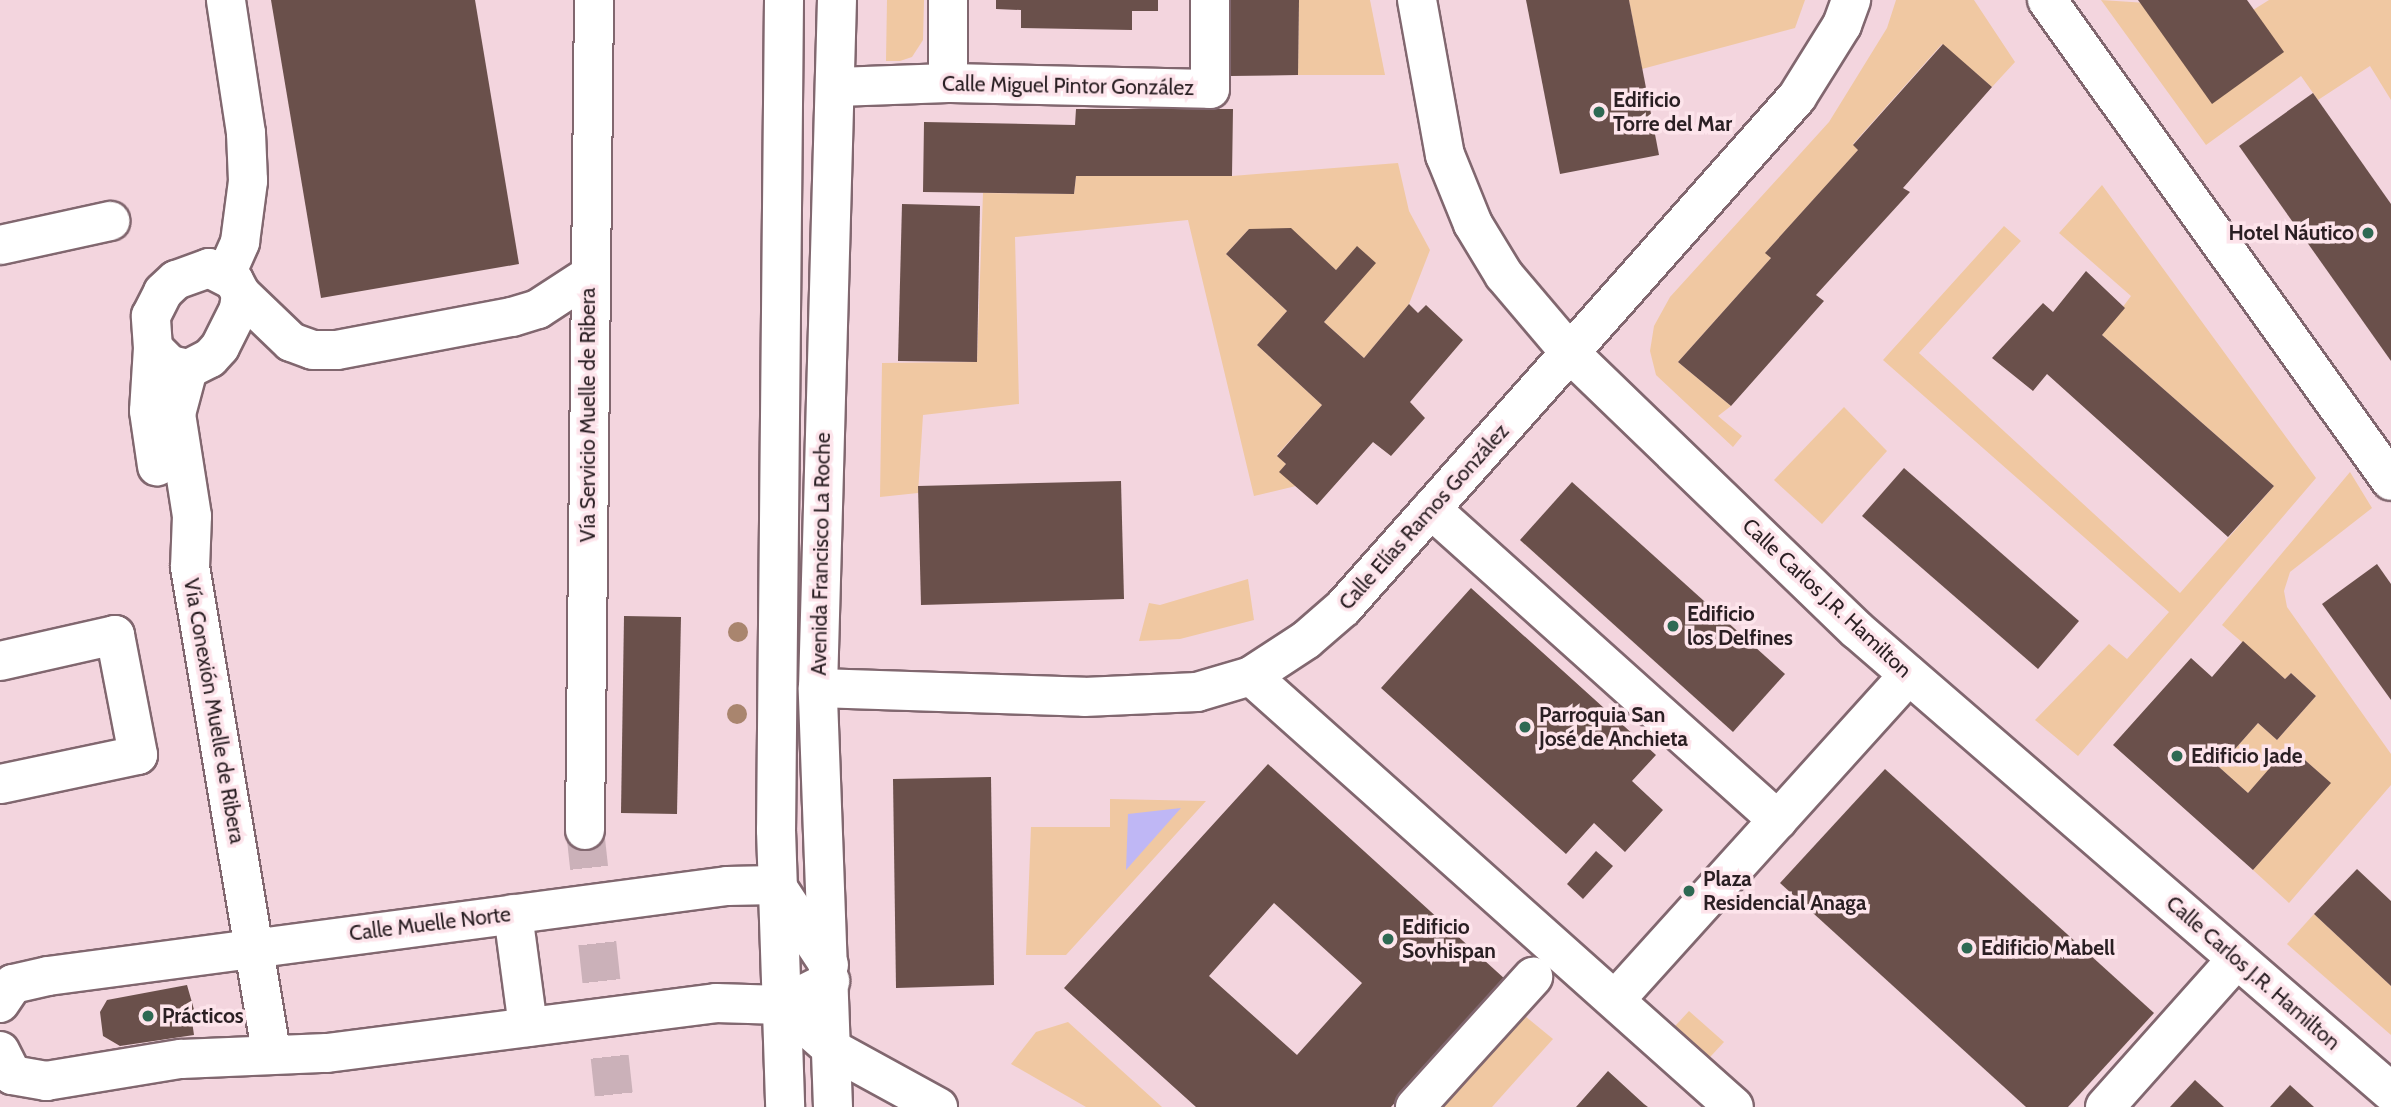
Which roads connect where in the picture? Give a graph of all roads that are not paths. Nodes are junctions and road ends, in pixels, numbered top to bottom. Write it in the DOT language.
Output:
graph roads {
  1 [pos="226,0"];
  2 [pos="594,0"];
  3 [pos="784,0"];
  4 [pos="811,0"];
  5 [pos="837,0"];
  6 [pos="948,0"];
  7 [pos="1210,0"];
  8 [pos="1417,0"];
  9 [pos="1851,0"];
  10 [pos="2047,0"];
  11 [pos="948,83"];
  12 [pos="837,88"];
  13 [pos="110,221"];
  14 [pos="0,245"];
  15 [pos="590,275"];
  16 [pos="233,284"];
  17 [pos="153,348"];
  18 [pos="1571,354"];
  19 [pos="188,369"];
  20 [pos="2391,481"];
  21 [pos="1431,509"];
  22 [pos="190,567"];
  23 [pos="0,661"];
  24 [pos="1909,675"];
  25 [pos="1251,676"];
  26 [pos="818,688"];
  27 [pos="777,714"];
  28 [pos="0,785"];
  29 [pos="1778,820"];
  30 [pos="585,830"];
  31 [pos="776,885"];
  32 [pos="513,914"];
  33 [pos="257,946"];
  34 [pos="2237,959"];
  35 [pos="829,973"];
  36 [pos="1533,977"];
  37 [pos="1615,1000"];
  38 [pos="0,1003"];
  39 [pos="782,1005"];
  40 [pos="528,1027"];
  41 [pos="832,1049"];
  42 [pos="0,1051"];
  43 [pos="271,1053"];
  44 [pos="2391,1092"];
  45 [pos="788,1097"];
  46 [pos="833,1107"];
  47 [pos="938,1107"];
  48 [pos="1415,1107"];
  49 [pos="1734,1107"];
  50 [pos="2105,1107"];
  1 -- 16 [label="street"];
  2 -- 15 [label="street, Vía Servicio Muelle de Ribera"];
  3 -- 27 [label="street, Avenida Francisco La Roche"];
  4 -- 12 [label="street"];
  5 -- 12 [label="street, Avenida Francisco La Roche"];
  6 -- 11 [label="street"];
  7 -- 11 [label="street, Calle Miguel Pintor González"];
  8 -- 18 [label="street, Calle Carlos J.R. Hamilton"];
  9 -- 18 [label="street, Calle Elías Ramos González"];
  10 -- 20 [label="street"];
  11 -- 12 [label="street, Calle Miguel Pintor González"];
  12 -- 26 [label="street, Avenida Francisco La Roche"];
  13 -- 14 [label="street"];
  15 -- 16 [label="street"];
  15 -- 30 [label="street, Vía Servicio Muelle de Ribera"];
  16 -- 17 [label="street"];
  16 -- 19 [label="street"];
  17 -- 19 [label="street"];
  17 -- 22 [label="street"];
  18 -- 21 [label="street, Calle Elías Ramos González"];
  18 -- 24 [label="street, Calle Carlos J.R. Hamilton"];
  19 -- 22 [label="street, Vía Conexión Muelle de Ribera"];
  21 -- 25 [label="street, Calle Elías Ramos González"];
  21 -- 29 [label="street"];
  22 -- 33 [label="street, Vía Conexión Muelle de Ribera"];
  23 -- 28 [label="street"];
  24 -- 29 [label="street"];
  24 -- 34 [label="street, Calle Carlos J.R. Hamilton"];
  25 -- 26 [label="street, Calle Elías Ramos González"];
  25 -- 37 [label="street"];
  26 -- 27 [label="street"];
  26 -- 35 [label="street, Avenida Francisco La Roche"];
  27 -- 31 [label="street, Avenida Francisco La Roche"];
  29 -- 37 [label="street"];
  31 -- 32 [label="street, Calle Muelle Norte"];
  31 -- 35 [label="street"];
  31 -- 39 [label="street, Avenida Francisco La Roche"];
  32 -- 33 [label="street, Calle Muelle Norte"];
  32 -- 40 [label="street"];
  33 -- 38 [label="street, Calle Muelle Norte"];
  33 -- 43 [label="street, Vía Conexión Muelle de Ribera"];
  34 -- 44 [label="street, Calle Carlos J.R. Hamilton"];
  34 -- 50 [label="street"];
  35 -- 39 [label="street"];
  35 -- 41 [label="street, Avenida Francisco La Roche"];
  36 -- 48 [label="street"];
  37 -- 49 [label="street"];
  39 -- 40 [label="street"];
  39 -- 41 [label="street"];
  39 -- 45 [label="street, Avenida Francisco La Roche"];
  40 -- 43 [label="street"];
  41 -- 46 [label="street, Avenida Francisco La Roche"];
  41 -- 47 [label="street"];
  42 -- 43 [label="street"];
}
